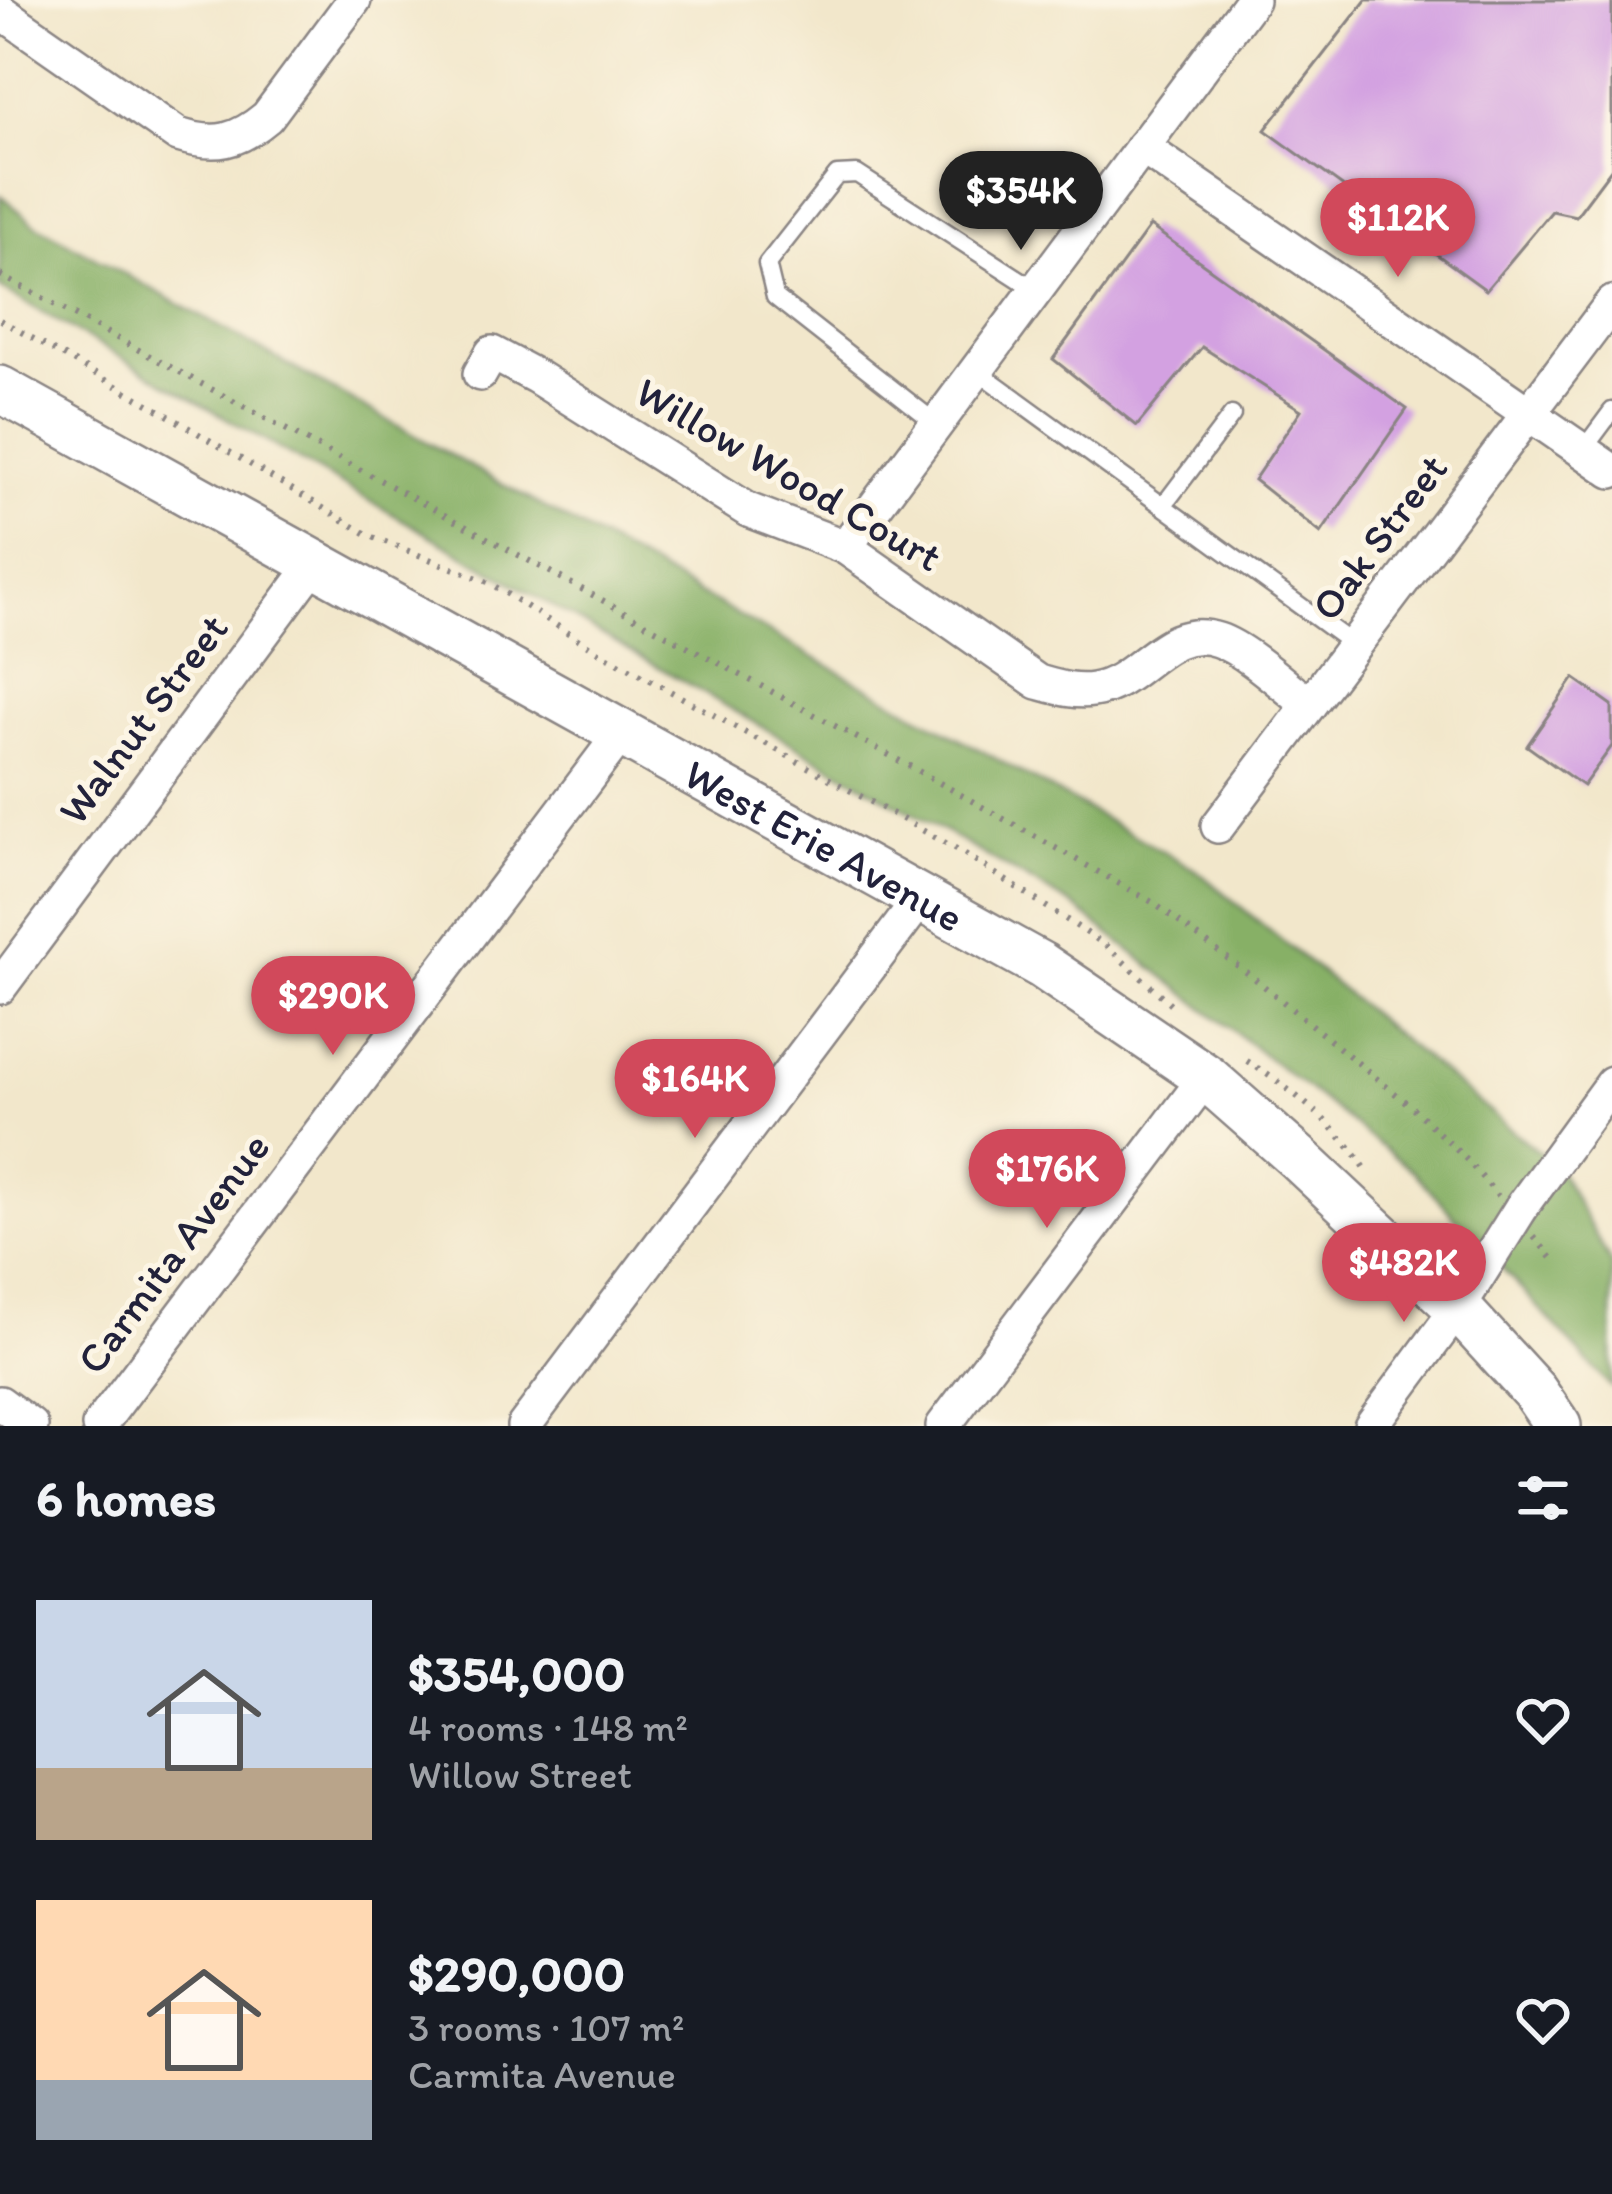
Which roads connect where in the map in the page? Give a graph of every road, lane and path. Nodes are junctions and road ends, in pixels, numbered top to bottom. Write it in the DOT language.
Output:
graph roads {
  1 [pos="354,0"];
  2 [pos="1252,0"];
  3 [pos="0,11"];
  4 [pos="1142,147"];
  5 [pos="0,275"];
  6 [pos="1036,290"];
  7 [pos="1612,303"];
  8 [pos="0,320"];
  9 [pos="976,370"];
  10 [pos="480,374"];
  11 [pos="6,403"];
  12 [pos="1612,411"];
  13 [pos="1530,412"];
  14 [pos="1232,416"];
  15 [pos="937,424"];
  16 [pos="1582,449"];
  17 [pos="1612,471"];
  18 [pos="1163,506"];
  19 [pos="845,547"];
  20 [pos="315,563"];
  21 [pos="1354,645"];
  22 [pos="1309,705"];
  23 [pos="623,731"];
  24 [pos="1218,826"];
  25 [pos="922,897"];
  26 [pos="0,987"];
  27 [pos="1184,1017"];
  28 [pos="1222,1066"];
  29 [pos="1612,1083"];
  30 [pos="1372,1178"];
  31 [pos="1517,1213"];
  32 [pos="1552,1258"];
  33 [pos="1459,1309"];
  34 [pos="0,1402"];
  35 [pos="31,1426"];
  36 [pos="99,1426"];
  37 [pos="524,1426"];
  38 [pos="944,1426"];
  39 [pos="1371,1426"];
  40 [pos="1558,1426"];
  1 -- 3 [label="street"];
  2 -- 4 [label="street"];
  4 -- 6 [label="street"];
  4 -- 13 [label="street"];
  5 -- 31 [label="path"];
  6 -- 9 [label="street"];
  6 -- 15 [label="lane"];
  7 -- 13 [label="street, Oak Street"];
  8 -- 27 [label="path"];
  9 -- 15 [label="street"];
  9 -- 18 [label="lane"];
  10 -- 19 [label="street, Willow Wood Court"];
  11 -- 20 [label="street, West Erie Avenue"];
  12 -- 16 [label="lane"];
  13 -- 16 [label="street"];
  13 -- 21 [label="street, Oak Street"];
  14 -- 18 [label="lane"];
  15 -- 19 [label="street"];
  16 -- 17 [label="street"];
  18 -- 21 [label="lane"];
  19 -- 22 [label="street, Willow Wood Court"];
  20 -- 23 [label="street, West Erie Avenue"];
  20 -- 26 [label="street, Walnut Street"];
  21 -- 22 [label="street, Oak Street"];
  22 -- 24 [label="street, Oak Street"];
  23 -- 25 [label="street, West Erie Avenue"];
  23 -- 36 [label="street, Carmita Avenue"];
  25 -- 28 [label="street, West Erie Avenue"];
  25 -- 37 [label="street"];
  28 -- 30 [label="path"];
  28 -- 33 [label="street, West Erie Avenue"];
  28 -- 38 [label="street"];
  29 -- 31 [label="street"];
  31 -- 32 [label="path"];
  31 -- 33 [label="street, bridge"];
  33 -- 39 [label="street"];
  33 -- 40 [label="street, West Erie Avenue"];
  34 -- 35 [label="street"];
}
